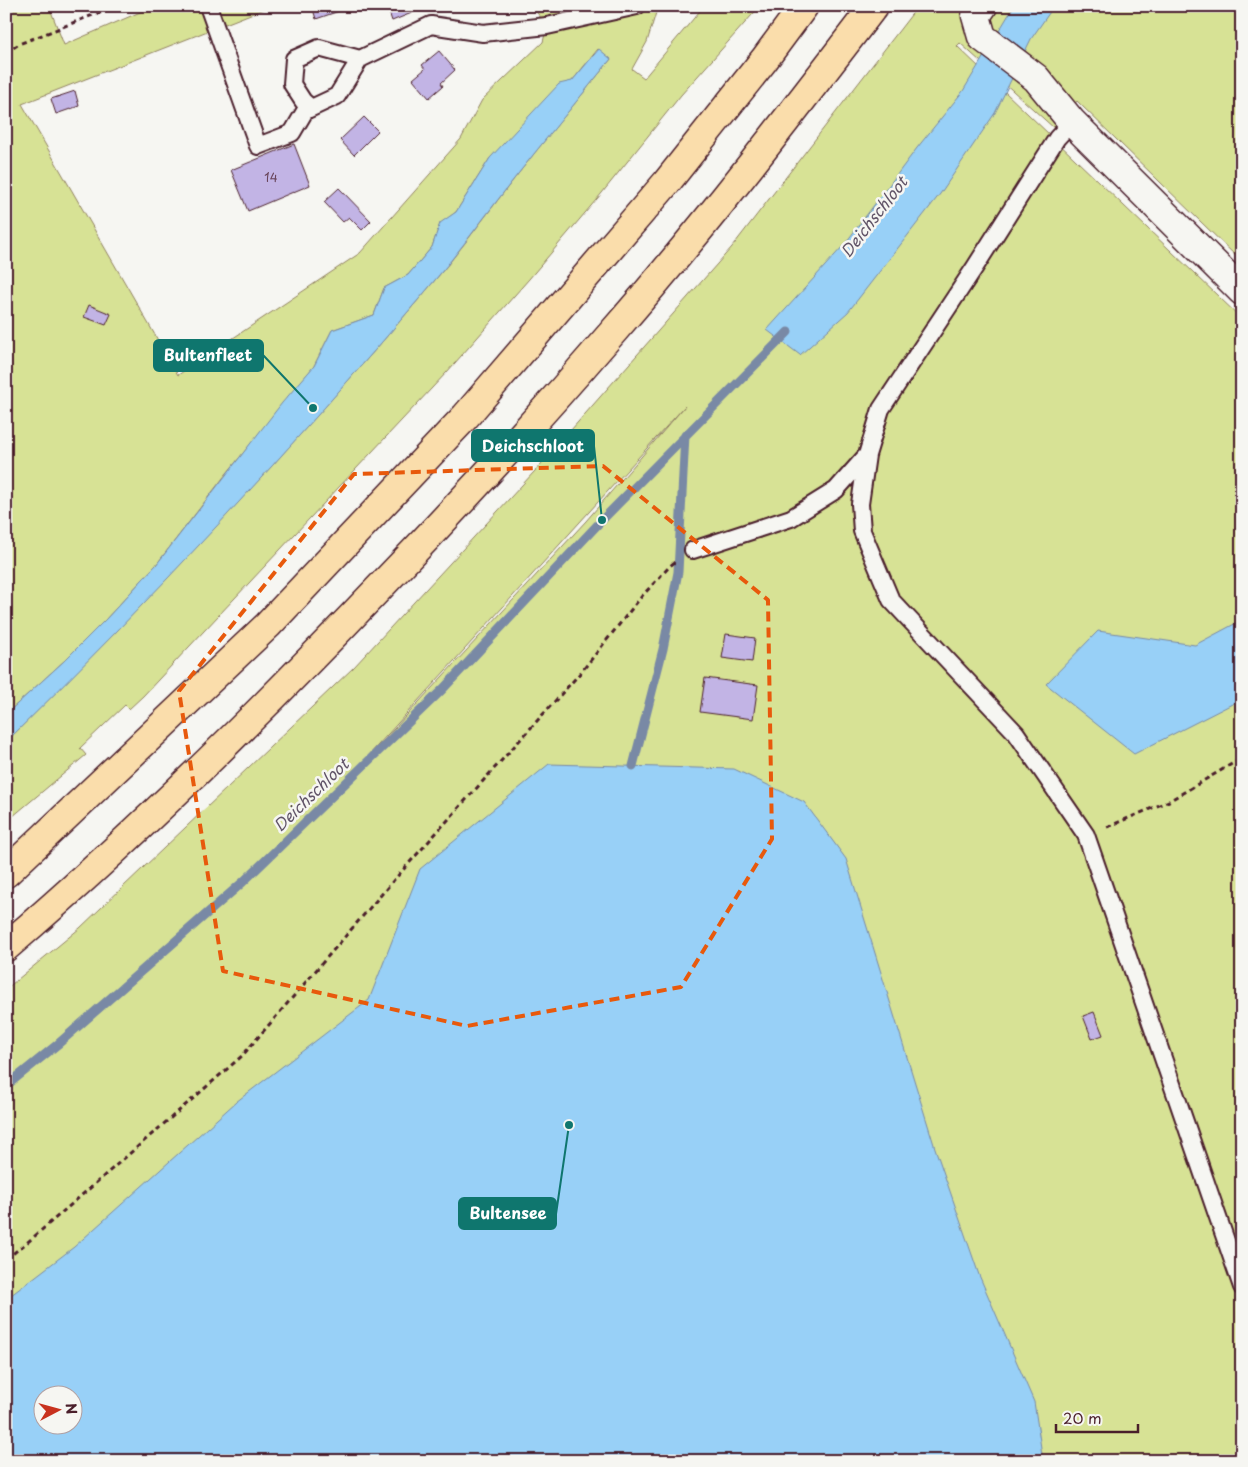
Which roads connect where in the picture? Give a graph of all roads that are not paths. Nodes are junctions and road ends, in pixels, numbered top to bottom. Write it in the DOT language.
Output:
graph roads {
  1 [pos="208,6"];
  2 [pos="637,6"];
  3 [pos="804,6"];
  4 [pos="874,6"];
  5 [pos="983,6"];
  6 [pos="360,59"];
  7 [pos="311,108"];
  8 [pos="1072,122"];
  9 [pos="1242,291"];
  10 [pos="867,455"];
  11 [pos="693,550"];
  12 [pos="6,872"];
  13 [pos="6,947"];
  14 [pos="1242,1287"];
  1 -- 7 [label="lane"];
  2 -- 6 [label="lane"];
  3 -- 12 [label="highway"];
  4 -- 13 [label="highway"];
  5 -- 8 [label="street"];
  6 -- 7 [label="lane"];
  6 -- 7 [label="lane"];
  8 -- 9 [label="street"];
  8 -- 10 [label="lane"];
  10 -- 11 [label="lane"];
  10 -- 14 [label="lane"];
}
